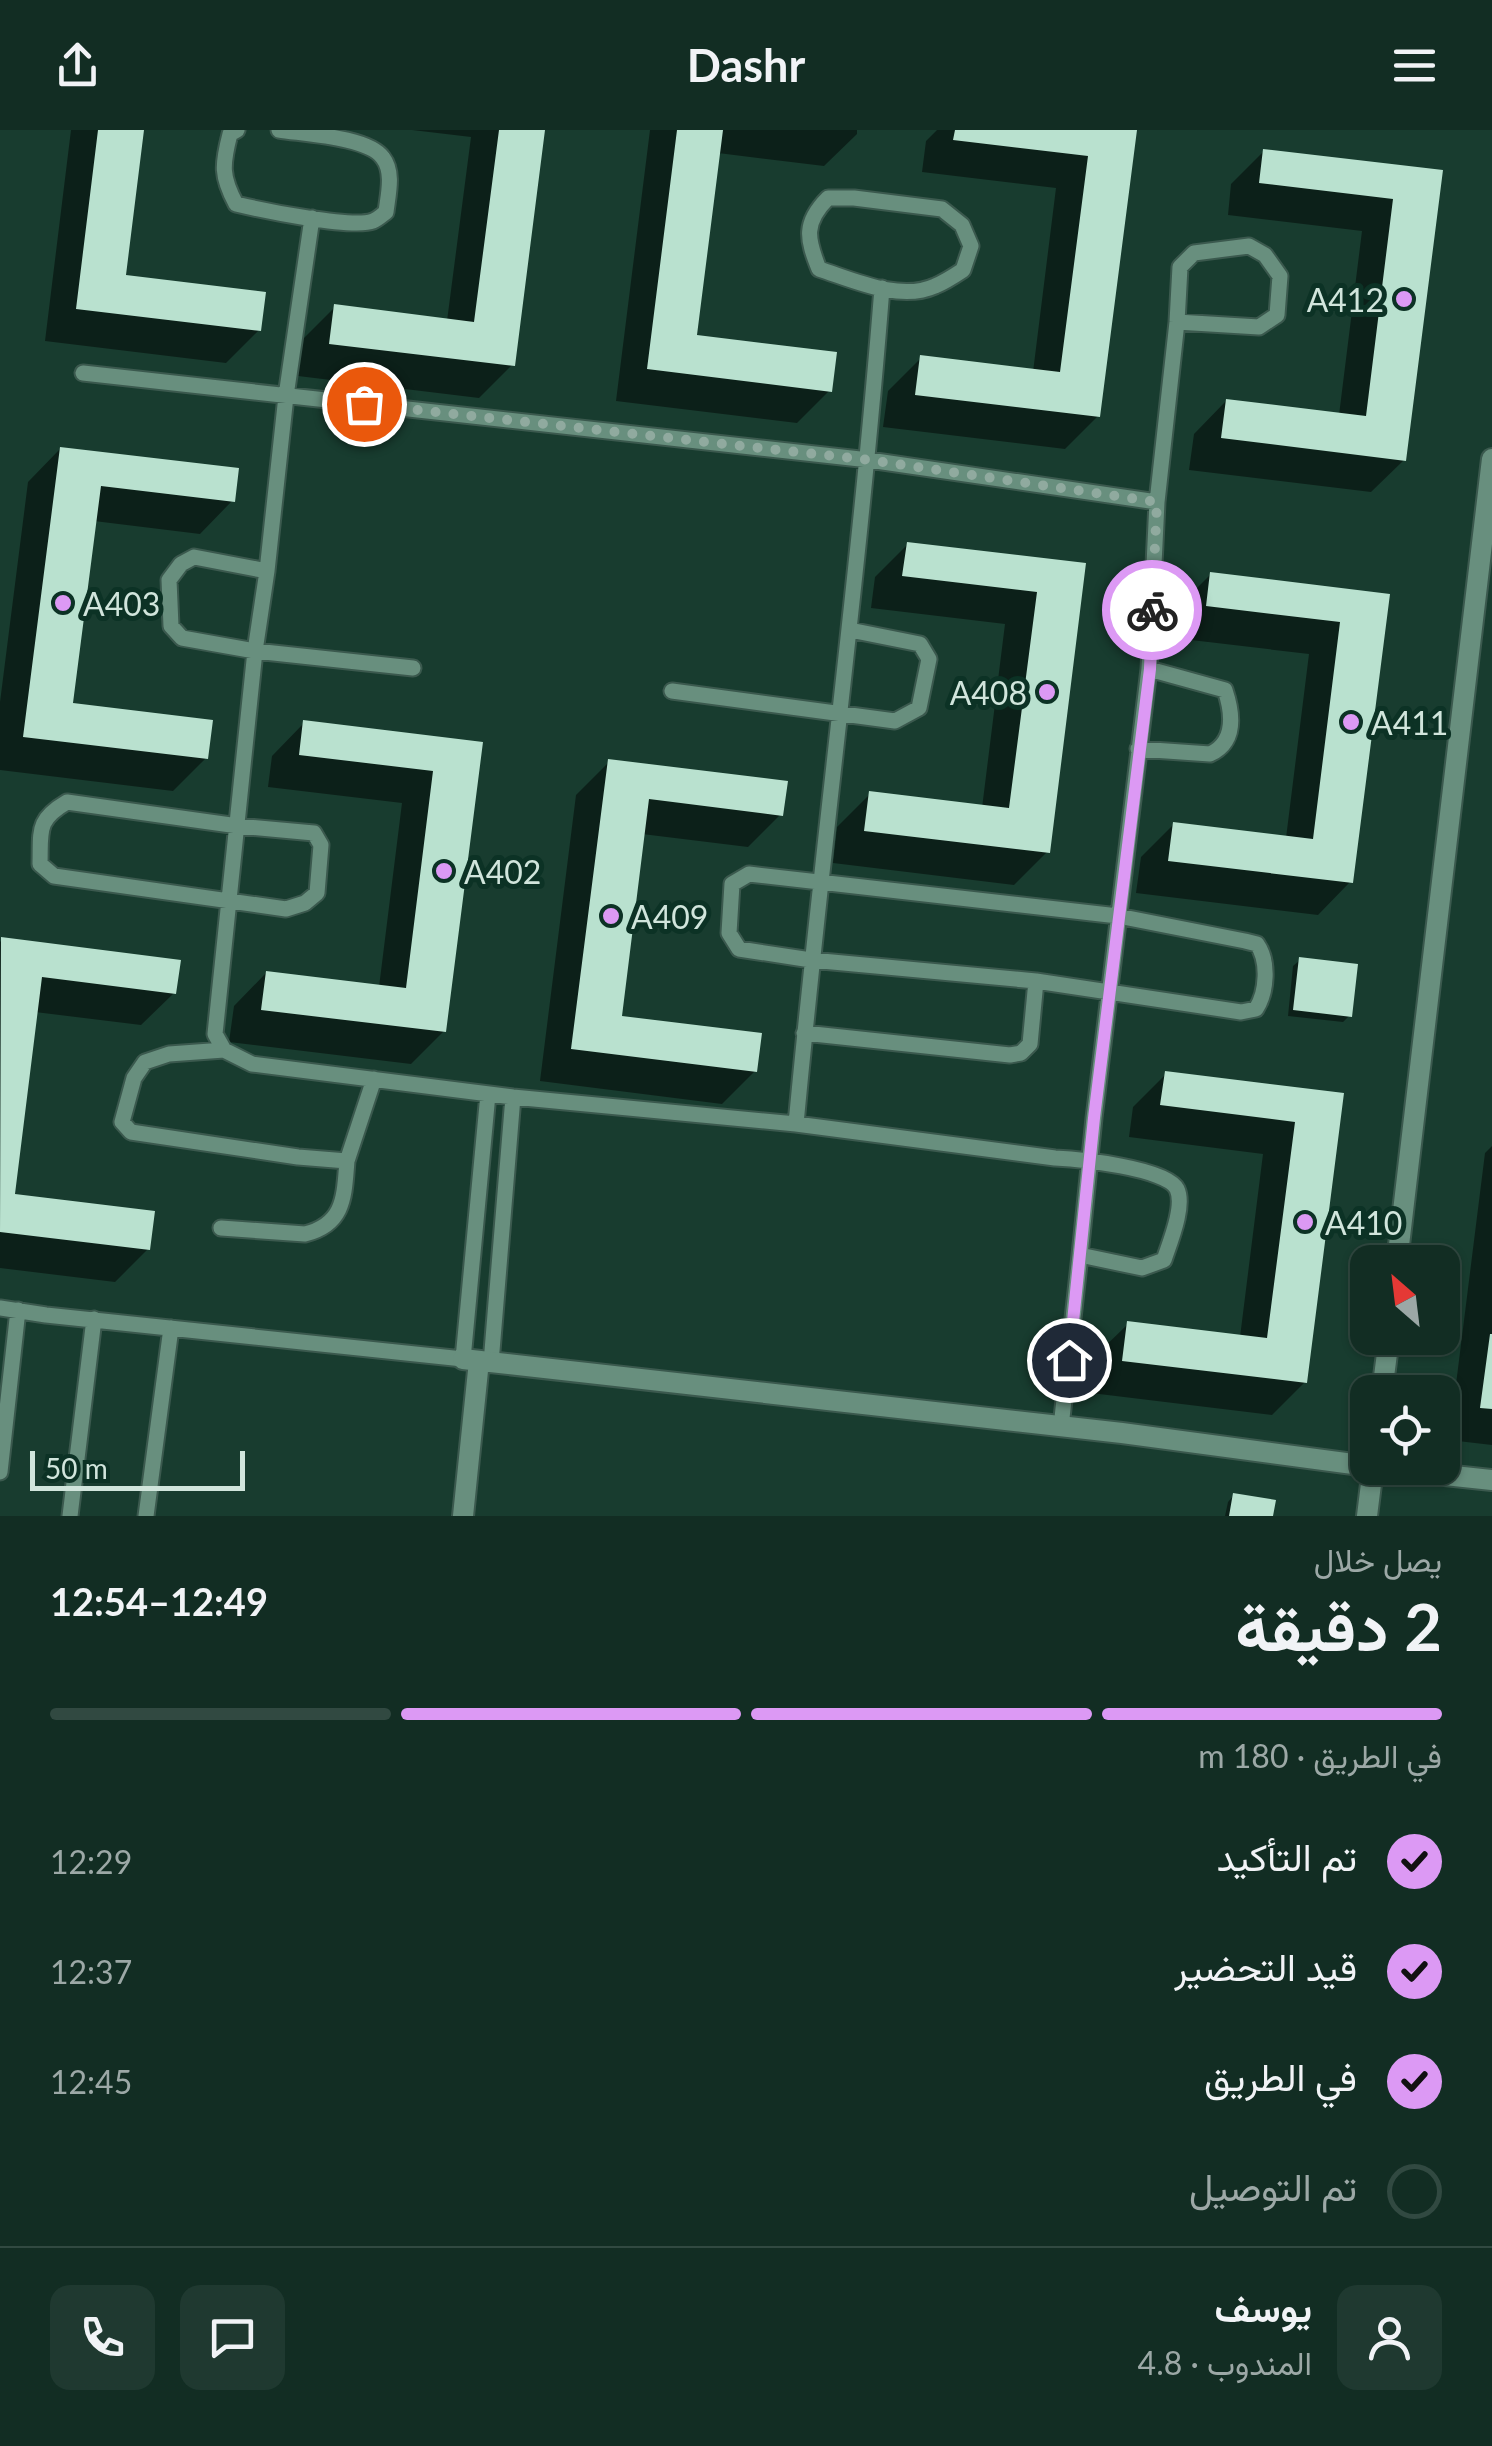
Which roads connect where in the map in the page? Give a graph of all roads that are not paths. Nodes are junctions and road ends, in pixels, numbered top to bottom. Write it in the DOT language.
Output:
graph roads {
  1 [pos="238,130"];
  2 [pos="279,130"];
  3 [pos="312,218"];
  4 [pos="882,288"];
  5 [pos="1178,322"];
  6 [pos="83,373"];
  7 [pos="286,396"];
  8 [pos="1492,459"];
  9 [pos="869,460"];
  10 [pos="1157,502"];
  11 [pos="267,572"];
  12 [pos="850,630"];
  13 [pos="255,651"];
  14 [pos="413,668"];
  15 [pos="1150,669"];
  16 [pos="672,691"];
  17 [pos="841,712"];
  18 [pos="1138,748"];
  19 [pos="238,826"];
  20 [pos="822,883"];
  21 [pos="229,902"];
  22 [pos="1118,916"];
  23 [pos="811,960"];
  24 [pos="1036,981"];
  25 [pos="1111,992"];
  26 [pos="804,1033"];
  27 [pos="224,1050"];
  28 [pos="374,1079"];
  29 [pos="488,1094"];
  30 [pos="513,1097"];
  31 [pos="796,1124"];
  32 [pos="1091,1159"];
  33 [pos="347,1162"];
  34 [pos="221,1228"];
  35 [pos="1400,1245"];
  36 [pos="1080,1255"];
  37 [pos="0,1308"];
  38 [pos="18,1310"];
  39 [pos="94,1320"];
  40 [pos="171,1328"];
  41 [pos="478,1361"];
  42 [pos="1061,1427"];
  43 [pos="1350,1464"];
  44 [pos="0,1472"];
  45 [pos="1460,1477"];
  46 [pos="1492,1480"];
  47 [pos="1371,1485"];
  48 [pos="70,1516"];
  49 [pos="146,1516"];
  50 [pos="462,1516"];
  51 [pos="1367,1516"];
  1 -- 3 [label="lane"];
  2 -- 3 [label="lane"];
  3 -- 7 [label="lane"];
  4 -- 4 [label="lane"];
  4 -- 9 [label="lane"];
  5 -- 5 [label="lane"];
  5 -- 10 [label="lane"];
  6 -- 7 [label="lane"];
  7 -- 9 [label="lane"];
  7 -- 11 [label="lane"];
  8 -- 35 [label="street"];
  9 -- 10 [label="lane"];
  9 -- 12 [label="lane"];
  10 -- 15 [label="lane"];
  11 -- 13 [label="lane"];
  11 -- 13 [label="lane"];
  12 -- 17 [label="lane"];
  12 -- 17 [label="lane"];
  13 -- 14 [label="lane"];
  13 -- 19 [label="lane"];
  15 -- 18 [label="lane"];
  15 -- 18 [label="lane"];
  16 -- 17 [label="lane"];
  17 -- 20 [label="lane"];
  18 -- 22 [label="lane"];
  19 -- 21 [label="lane"];
  19 -- 21 [label="lane"];
  19 -- 21 [label="lane"];
  20 -- 22 [label="lane"];
  20 -- 23 [label="lane"];
  20 -- 23 [label="lane"];
  21 -- 27 [label="lane"];
  22 -- 25 [label="lane"];
  22 -- 25 [label="lane"];
  23 -- 24 [label="lane"];
  23 -- 26 [label="lane"];
  24 -- 25 [label="lane"];
  24 -- 26 [label="lane"];
  25 -- 32 [label="lane"];
  26 -- 31 [label="lane"];
  27 -- 28 [label="lane"];
  27 -- 33 [label="lane"];
  28 -- 29 [label="lane"];
  28 -- 33 [label="lane"];
  29 -- 30 [label="lane"];
  29 -- 41 [label="lane"];
  30 -- 31 [label="lane"];
  30 -- 41 [label="lane"];
  31 -- 32 [label="lane"];
  32 -- 36 [label="lane"];
  32 -- 36 [label="lane"];
  33 -- 34 [label="lane"];
  36 -- 42 [label="lane"];
  37 -- 38 [label="lane"];
  38 -- 39 [label="lane"];
  38 -- 44 [label="lane"];
  39 -- 40 [label="lane"];
  39 -- 48 [label="lane"];
  40 -- 41 [label="lane"];
  40 -- 49 [label="lane"];
  41 -- 42 [label="street"];
  41 -- 50 [label="street"];
  42 -- 43 [label="street"];
  45 -- 46 [label="street"];
  47 -- 51 [label="street"];
}
